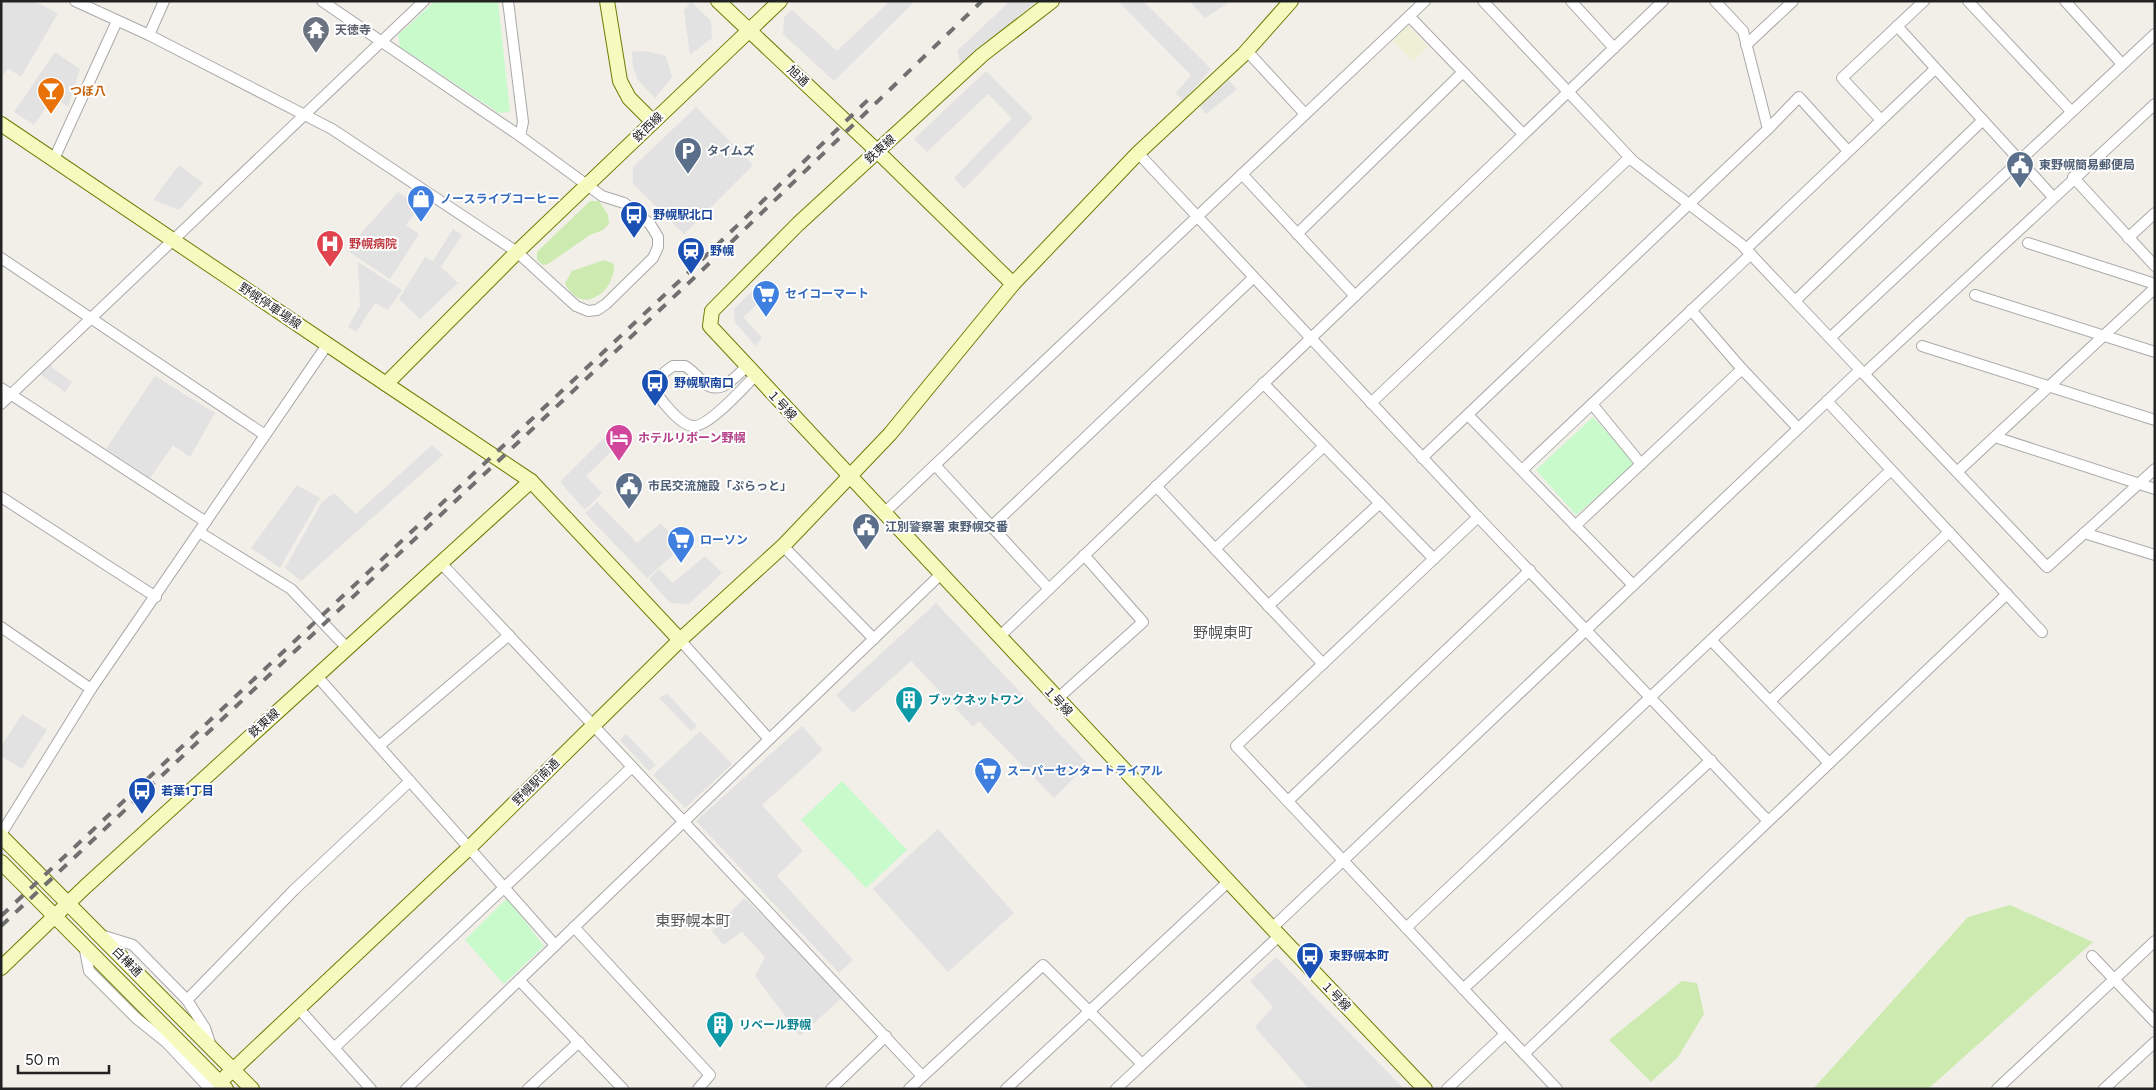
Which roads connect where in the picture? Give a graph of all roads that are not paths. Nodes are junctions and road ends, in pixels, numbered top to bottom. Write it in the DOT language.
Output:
graph roads {
  1 [pos="75,1"];
  2 [pos="164,1"];
  3 [pos="322,1"];
  4 [pos="424,1"];
  5 [pos="508,1"];
  6 [pos="607,1"];
  7 [pos="718,1"];
  8 [pos="780,1"];
  9 [pos="1052,1"];
  10 [pos="1291,1"];
  11 [pos="1425,1"];
  12 [pos="1483,1"];
  13 [pos="1571,1"];
  14 [pos="1663,1"];
  15 [pos="1715,1"];
  16 [pos="1793,1"];
  17 [pos="1924,1"];
  18 [pos="1968,1"];
  19 [pos="2065,1"];
  20 [pos="1409,16"];
  21 [pos="117,21"];
  22 [pos="1897,26"];
  23 [pos="750,30"];
  24 [pos="2155,34"];
  25 [pos="149,35"];
  26 [pos="382,41"];
  27 [pos="1746,45"];
  28 [pos="1614,48"];
  29 [pos="1247,51"];
  30 [pos="2122,64"];
  31 [pos="1935,69"];
  32 [pos="1462,73"];
  33 [pos="1569,91"];
  34 [pos="2155,104"];
  35 [pos="2071,112"];
  36 [pos="1305,114"];
  37 [pos="304,115"];
  38 [pos="1881,120"];
  39 [pos="1983,120"];
  40 [pos="653,122"];
  41 [pos="1,124"];
  42 [pos="1768,129"];
  43 [pos="1524,134"];
  44 [pos="520,136"];
  45 [pos="877,151"];
  46 [pos="1848,151"];
  47 [pos="1138,154"];
  48 [pos="1630,158"];
  49 [pos="54,159"];
  50 [pos="2020,160"];
  51 [pos="1242,174"];
  52 [pos="2073,177"];
  53 [pos="588,185"];
  54 [pos="2053,196"];
  55 [pos="1689,204"];
  56 [pos="2155,213"];
  57 [pos="1197,217"];
  58 [pos="1297,234"];
  59 [pos="2128,238"];
  60 [pos="173,240"];
  61 [pos="2028,243"];
  62 [pos="517,252"];
  63 [pos="1748,252"];
  64 [pos="1,258"];
  65 [pos="2155,266"];
  66 [pos="1253,278"];
  67 [pos="1013,284"];
  68 [pos="2155,284"];
  69 [pos="2155,288"];
  70 [pos="1975,295"];
  71 [pos="1354,296"];
  72 [pos="1795,301"];
  73 [pos="717,306"];
  74 [pos="1692,310"];
  75 [pos="91,318"];
  76 [pos="2104,336"];
  77 [pos="1310,338"];
  78 [pos="1830,338"];
  79 [pos="327,345"];
  80 [pos="1922,346"];
  81 [pos="2155,352"];
  82 [pos="1742,370"];
  83 [pos="751,372"];
  84 [pos="1862,372"];
  85 [pos="1263,383"];
  86 [pos="386,384"];
  87 [pos="2049,387"];
  88 [pos="1,388"];
  89 [pos="11,395"];
  90 [pos="1827,401"];
  91 [pos="1371,403"];
  92 [pos="1,404"];
  93 [pos="1592,404"];
  94 [pos="1468,415"];
  95 [pos="2155,420"];
  96 [pos="1798,428"];
  97 [pos="265,435"];
  98 [pos="1994,437"];
  99 [pos="1324,446"];
  100 [pos="1422,458"];
  101 [pos="935,464"];
  102 [pos="1641,464"];
  103 [pos="2155,469"];
  104 [pos="1522,470"];
  105 [pos="1891,470"];
  106 [pos="1957,472"];
  107 [pos="849,477"];
  108 [pos="531,482"];
  109 [pos="2138,484"];
  110 [pos="1156,486"];
  111 [pos="2155,489"];
  112 [pos="1,497"];
  113 [pos="1380,503"];
  114 [pos="883,514"];
  115 [pos="1478,517"];
  116 [pos="206,522"];
  117 [pos="992,526"];
  118 [pos="1575,526"];
  119 [pos="200,532"];
  120 [pos="1949,532"];
  121 [pos="2084,533"];
  122 [pos="783,546"];
  123 [pos="1215,549"];
  124 [pos="1084,555"];
  125 [pos="2155,555"];
  126 [pos="1434,559"];
  127 [pos="441,563"];
  128 [pos="1530,570"];
  129 [pos="940,575"];
  130 [pos="1633,585"];
  131 [pos="1049,589"];
  132 [pos="2007,594"];
  133 [pos="156,597"];
  134 [pos="1268,606"];
  135 [pos="1,627"];
  136 [pos="1587,629"];
  137 [pos="2042,632"];
  138 [pos="509,636"];
  139 [pos="999,637"];
  140 [pos="874,639"];
  141 [pos="680,640"];
  142 [pos="1711,640"];
  143 [pos="347,648"];
  144 [pos="1322,664"];
  145 [pos="316,675"];
  146 [pos="91,689"];
  147 [pos="1651,697"];
  148 [pos="1057,699"];
  149 [pos="1770,701"];
  150 [pos="593,725"];
  151 [pos="769,739"];
  152 [pos="379,746"];
  153 [pos="1711,760"];
  154 [pos="1829,763"];
  155 [pos="632,767"];
  156 [pos="410,781"];
  157 [pos="1288,801"];
  158 [pos="685,821"];
  159 [pos="1768,821"];
  160 [pos="1,835"];
  161 [pos="469,848"];
  162 [pos="1343,860"];
  163 [pos="2,864"];
  164 [pos="1228,882"];
  165 [pos="505,889"];
  166 [pos="68,903"];
  167 [pos="54,915"];
  168 [pos="574,927"];
  169 [pos="1406,928"];
  170 [pos="1275,932"];
  171 [pos="100,935"];
  172 [pos="2155,942"];
  173 [pos="555,945"];
  174 [pos="2092,956"];
  175 [pos="1,968"];
  176 [pos="2114,979"];
  177 [pos="519,980"];
  178 [pos="1464,989"];
  179 [pos="187,1000"];
  180 [pos="299,1009"];
  181 [pos="1090,1011"];
  182 [pos="2155,1022"];
  183 [pos="1505,1034"];
  184 [pos="886,1036"];
  185 [pos="579,1042"];
  186 [pos="2155,1042"];
  187 [pos="211,1048"];
  188 [pos="334,1048"];
  189 [pos="1524,1054"];
  190 [pos="1142,1064"];
  191 [pos="233,1070"];
  192 [pos="922,1076"];
  193 [pos="219,1086"];
  194 [pos="252,1089"];
  195 [pos="371,1089"];
  196 [pos="406,1089"];
  197 [pos="528,1089"];
  198 [pos="623,1089"];
  199 [pos="698,1089"];
  200 [pos="831,1089"];
  201 [pos="909,1089"];
  202 [pos="1006,1089"];
  203 [pos="1116,1089"];
  204 [pos="1425,1089"];
  205 [pos="1447,1089"];
  206 [pos="1557,1089"];
  207 [pos="1997,1089"];
  208 [pos="2104,1089"];
  1 -- 21 [label="street"];
  2 -- 25 [label="street"];
  3 -- 26 [label="street"];
  4 -- 26 [label="street"];
  5 -- 44 [label="street"];
  6 -- 40 [label="street"];
  7 -- 23 [label="street, 旭通"];
  8 -- 23 [label="street, 鉄西線"];
  9 -- 45 [label="street, 鉄東線"];
  10 -- 29 [label="street, 野幌駅南通"];
  11 -- 20 [label="street"];
  12 -- 33 [label="street"];
  13 -- 28 [label="street"];
  14 -- 28 [label="street"];
  15 -- 27 [label="street"];
  16 -- 27 [label="street"];
  17 -- 22 [label="street"];
  18 -- 35 [label="street"];
  19 -- 30 [label="street"];
  20 -- 32 [label="street"];
  20 -- 36 [label="street"];
  21 -- 25 [label="street"];
  21 -- 49 [label="street"];
  22 -- 31 [label="street"];
  22 -- 38 [label="street"];
  23 -- 40 [label="street, 鉄西線"];
  23 -- 45 [label="street, 旭通"];
  24 -- 30 [label="street"];
  25 -- 37 [label="street"];
  26 -- 37 [label="street"];
  26 -- 44 [label="street"];
  27 -- 42 [label="street"];
  28 -- 33 [label="street"];
  29 -- 36 [label="street"];
  29 -- 47 [label="street, 野幌駅南通"];
  30 -- 35 [label="street"];
  31 -- 38 [label="street"];
  31 -- 39 [label="street"];
  32 -- 43 [label="street"];
  32 -- 58 [label="street"];
  33 -- 43 [label="street"];
  33 -- 48 [label="street"];
  34 -- 52 [label="street"];
  35 -- 50 [label="street"];
  36 -- 51 [label="street"];
  37 -- 60 [label="street"];
  37 -- 62 [label="street"];
  38 -- 46 [label="street"];
  39 -- 50 [label="street"];
  39 -- 72 [label="street"];
  40 -- 53 [label="street, 鉄西線"];
  41 -- 49 [label="street, 野幌停車場線"];
  42 -- 46 [label="street"];
  42 -- 55 [label="street"];
  43 -- 71 [label="street"];
  44 -- 53 [label="street"];
  45 -- 67 [label="street, 旭通"];
  45 -- 73 [label="street, 鉄東線"];
  46 -- 63 [label="street"];
  47 -- 57 [label="street"];
  47 -- 67 [label="street, 野幌駅南通"];
  48 -- 55 [label="street"];
  48 -- 91 [label="street"];
  49 -- 60 [label="street, 野幌停車場線"];
  50 -- 54 [label="street"];
  50 -- 78 [label="street"];
  51 -- 57 [label="street"];
  51 -- 58 [label="street"];
  52 -- 54 [label="street"];
  52 -- 59 [label="street"];
  53 -- 62 [label="street, 鉄西線"];
  53 -- 62 [label="street"];
  54 -- 84 [label="street"];
  55 -- 63 [label="street"];
  55 -- 94 [label="street"];
  56 -- 59 [label="street"];
  57 -- 66 [label="street"];
  57 -- 101 [label="street"];
  58 -- 71 [label="street"];
  59 -- 65 [label="street"];
  60 -- 75 [label="street"];
  60 -- 79 [label="street, 野幌停車場線"];
  61 -- 68 [label="street"];
  62 -- 86 [label="street"];
  63 -- 72 [label="street"];
  63 -- 74 [label="street"];
  64 -- 75 [label="street"];
  66 -- 77 [label="street"];
  66 -- 117 [label="street"];
  67 -- 107 [label="street, 野幌駅南通"];
  69 -- 76 [label="street"];
  70 -- 76 [label="street"];
  71 -- 77 [label="street"];
  72 -- 78 [label="street"];
  73 -- 83 [label="street, １号線"];
  74 -- 82 [label="street"];
  74 -- 93 [label="street"];
  75 -- 89 [label="street"];
  75 -- 97 [label="street"];
  76 -- 81 [label="street"];
  76 -- 87 [label="street"];
  77 -- 85 [label="street"];
  77 -- 91 [label="street"];
  78 -- 84 [label="street"];
  79 -- 86 [label="street, 野幌停車場線"];
  79 -- 97 [label="street"];
  80 -- 87 [label="street"];
  82 -- 96 [label="street"];
  82 -- 102 [label="street"];
  83 -- 83 [label="street"];
  83 -- 107 [label="street, １号線"];
  84 -- 90 [label="street"];
  84 -- 106 [label="street"];
  85 -- 99 [label="street"];
  85 -- 110 [label="street"];
  86 -- 108 [label="street, 野幌停車場線"];
  87 -- 95 [label="street"];
  87 -- 98 [label="street"];
  88 -- 89 [label="street"];
  89 -- 92 [label="street"];
  89 -- 116 [label="street"];
  90 -- 96 [label="street"];
  90 -- 105 [label="street"];
  91 -- 100 [label="street"];
  93 -- 102 [label="street"];
  93 -- 104 [label="street"];
  94 -- 100 [label="street"];
  94 -- 104 [label="street"];
  96 -- 130 [label="street"];
  97 -- 116 [label="street"];
  98 -- 106 [label="street"];
  98 -- 109 [label="street"];
  99 -- 113 [label="street"];
  99 -- 123 [label="street"];
  100 -- 115 [label="street"];
  101 -- 114 [label="street"];
  101 -- 117 [label="street"];
  102 -- 118 [label="street"];
  103 -- 109 [label="street"];
  104 -- 118 [label="street"];
  105 -- 120 [label="street"];
  105 -- 142 [label="street"];
  106 -- 121 [label="street"];
  107 -- 114 [label="street, １号線"];
  107 -- 122 [label="street, 野幌駅南通"];
  108 -- 127 [label="street, 鉄東線"];
  108 -- 141 [label="street, 野幌停車場線"];
  109 -- 111 [label="street"];
  109 -- 121 [label="street"];
  110 -- 123 [label="street"];
  110 -- 124 [label="street"];
  112 -- 133 [label="street"];
  113 -- 126 [label="street"];
  113 -- 134 [label="street"];
  114 -- 129 [label="street, １号線"];
  115 -- 126 [label="street"];
  115 -- 128 [label="street"];
  116 -- 119 [label="street"];
  117 -- 131 [label="street"];
  118 -- 130 [label="street"];
  119 -- 133 [label="street"];
  119 -- 143 [label="street"];
  120 -- 132 [label="street"];
  120 -- 149 [label="street"];
  121 -- 125 [label="street"];
  122 -- 140 [label="street"];
  122 -- 141 [label="street, 野幌駅南通"];
  123 -- 134 [label="street"];
  124 -- 131 [label="street"];
  124 -- 148 [label="street"];
  126 -- 144 [label="street"];
  127 -- 138 [label="street"];
  127 -- 143 [label="street, 鉄東線"];
  128 -- 136 [label="street"];
  128 -- 157 [label="street"];
  129 -- 139 [label="street, １号線"];
  129 -- 140 [label="street"];
  130 -- 136 [label="street"];
  131 -- 139 [label="street"];
  132 -- 137 [label="street"];
  132 -- 154 [label="street"];
  133 -- 146 [label="street"];
  134 -- 144 [label="street"];
  135 -- 146 [label="street"];
  136 -- 147 [label="street"];
  136 -- 162 [label="street"];
  138 -- 150 [label="street"];
  138 -- 152 [label="street"];
  139 -- 148 [label="street, １号線"];
  140 -- 151 [label="street"];
  141 -- 150 [label="street, 野幌駅南通"];
  141 -- 151 [label="street"];
  142 -- 147 [label="street"];
  142 -- 149 [label="street"];
  143 -- 145 [label="street, 鉄東線"];
  144 -- 157 [label="street"];
  145 -- 152 [label="street"];
  145 -- 166 [label="street, 鉄東線"];
  146 -- 160 [label="street"];
  147 -- 153 [label="street"];
  147 -- 169 [label="street"];
  148 -- 164 [label="street, １号線"];
  149 -- 154 [label="street"];
  150 -- 155 [label="street"];
  150 -- 161 [label="street, 野幌駅南通"];
  151 -- 158 [label="street"];
  152 -- 156 [label="street"];
  153 -- 159 [label="street"];
  153 -- 178 [label="street"];
  154 -- 159 [label="street"];
  155 -- 158 [label="street"];
  155 -- 165 [label="street"];
  156 -- 161 [label="street"];
  156 -- 179 [label="street"];
  157 -- 162 [label="street"];
  158 -- 168 [label="street"];
  158 -- 184 [label="street"];
  159 -- 189 [label="street"];
  160 -- 166 [label="street, 白樺通"];
  161 -- 165 [label="street"];
  161 -- 180 [label="street, 野幌駅南通"];
  162 -- 169 [label="street"];
  162 -- 170 [label="street"];
  163 -- 167 [label="street, 白樺通"];
  164 -- 170 [label="street, １号線"];
  164 -- 181 [label="street"];
  165 -- 173 [label="street"];
  165 -- 188 [label="street"];
  166 -- 167 [label="street, 鉄東線"];
  166 -- 171 [label="street, 白樺通"];
  167 -- 175 [label="street, 鉄東線"];
  167 -- 193 [label="street, 白樺通"];
  168 -- 173 [label="street"];
  168 -- 199 [label="street"];
  169 -- 178 [label="street"];
  170 -- 190 [label="street"];
  170 -- 204 [label="street, １号線"];
  171 -- 179 [label="street"];
  171 -- 187 [label="street, 白樺通"];
  172 -- 176 [label="street"];
  173 -- 177 [label="street"];
  174 -- 176 [label="street"];
  176 -- 182 [label="street"];
  176 -- 207 [label="street"];
  177 -- 185 [label="street"];
  177 -- 196 [label="street"];
  178 -- 183 [label="street"];
  179 -- 187 [label="street"];
  180 -- 188 [label="street"];
  180 -- 191 [label="street, 野幌駅南通"];
  181 -- 190 [label="street"];
  181 -- 192 [label="street"];
  181 -- 202 [label="street"];
  183 -- 189 [label="street"];
  183 -- 205 [label="street"];
  184 -- 192 [label="street"];
  184 -- 200 [label="street"];
  185 -- 197 [label="street"];
  185 -- 198 [label="street"];
  186 -- 208 [label="street"];
  187 -- 191 [label="street, 白樺通"];
  188 -- 195 [label="street"];
  189 -- 206 [label="street"];
  190 -- 203 [label="street"];
  191 -- 193 [label="street, 野幌駅南通"];
  191 -- 194 [label="street, 白樺通"];
  192 -- 201 [label="street"];
}
